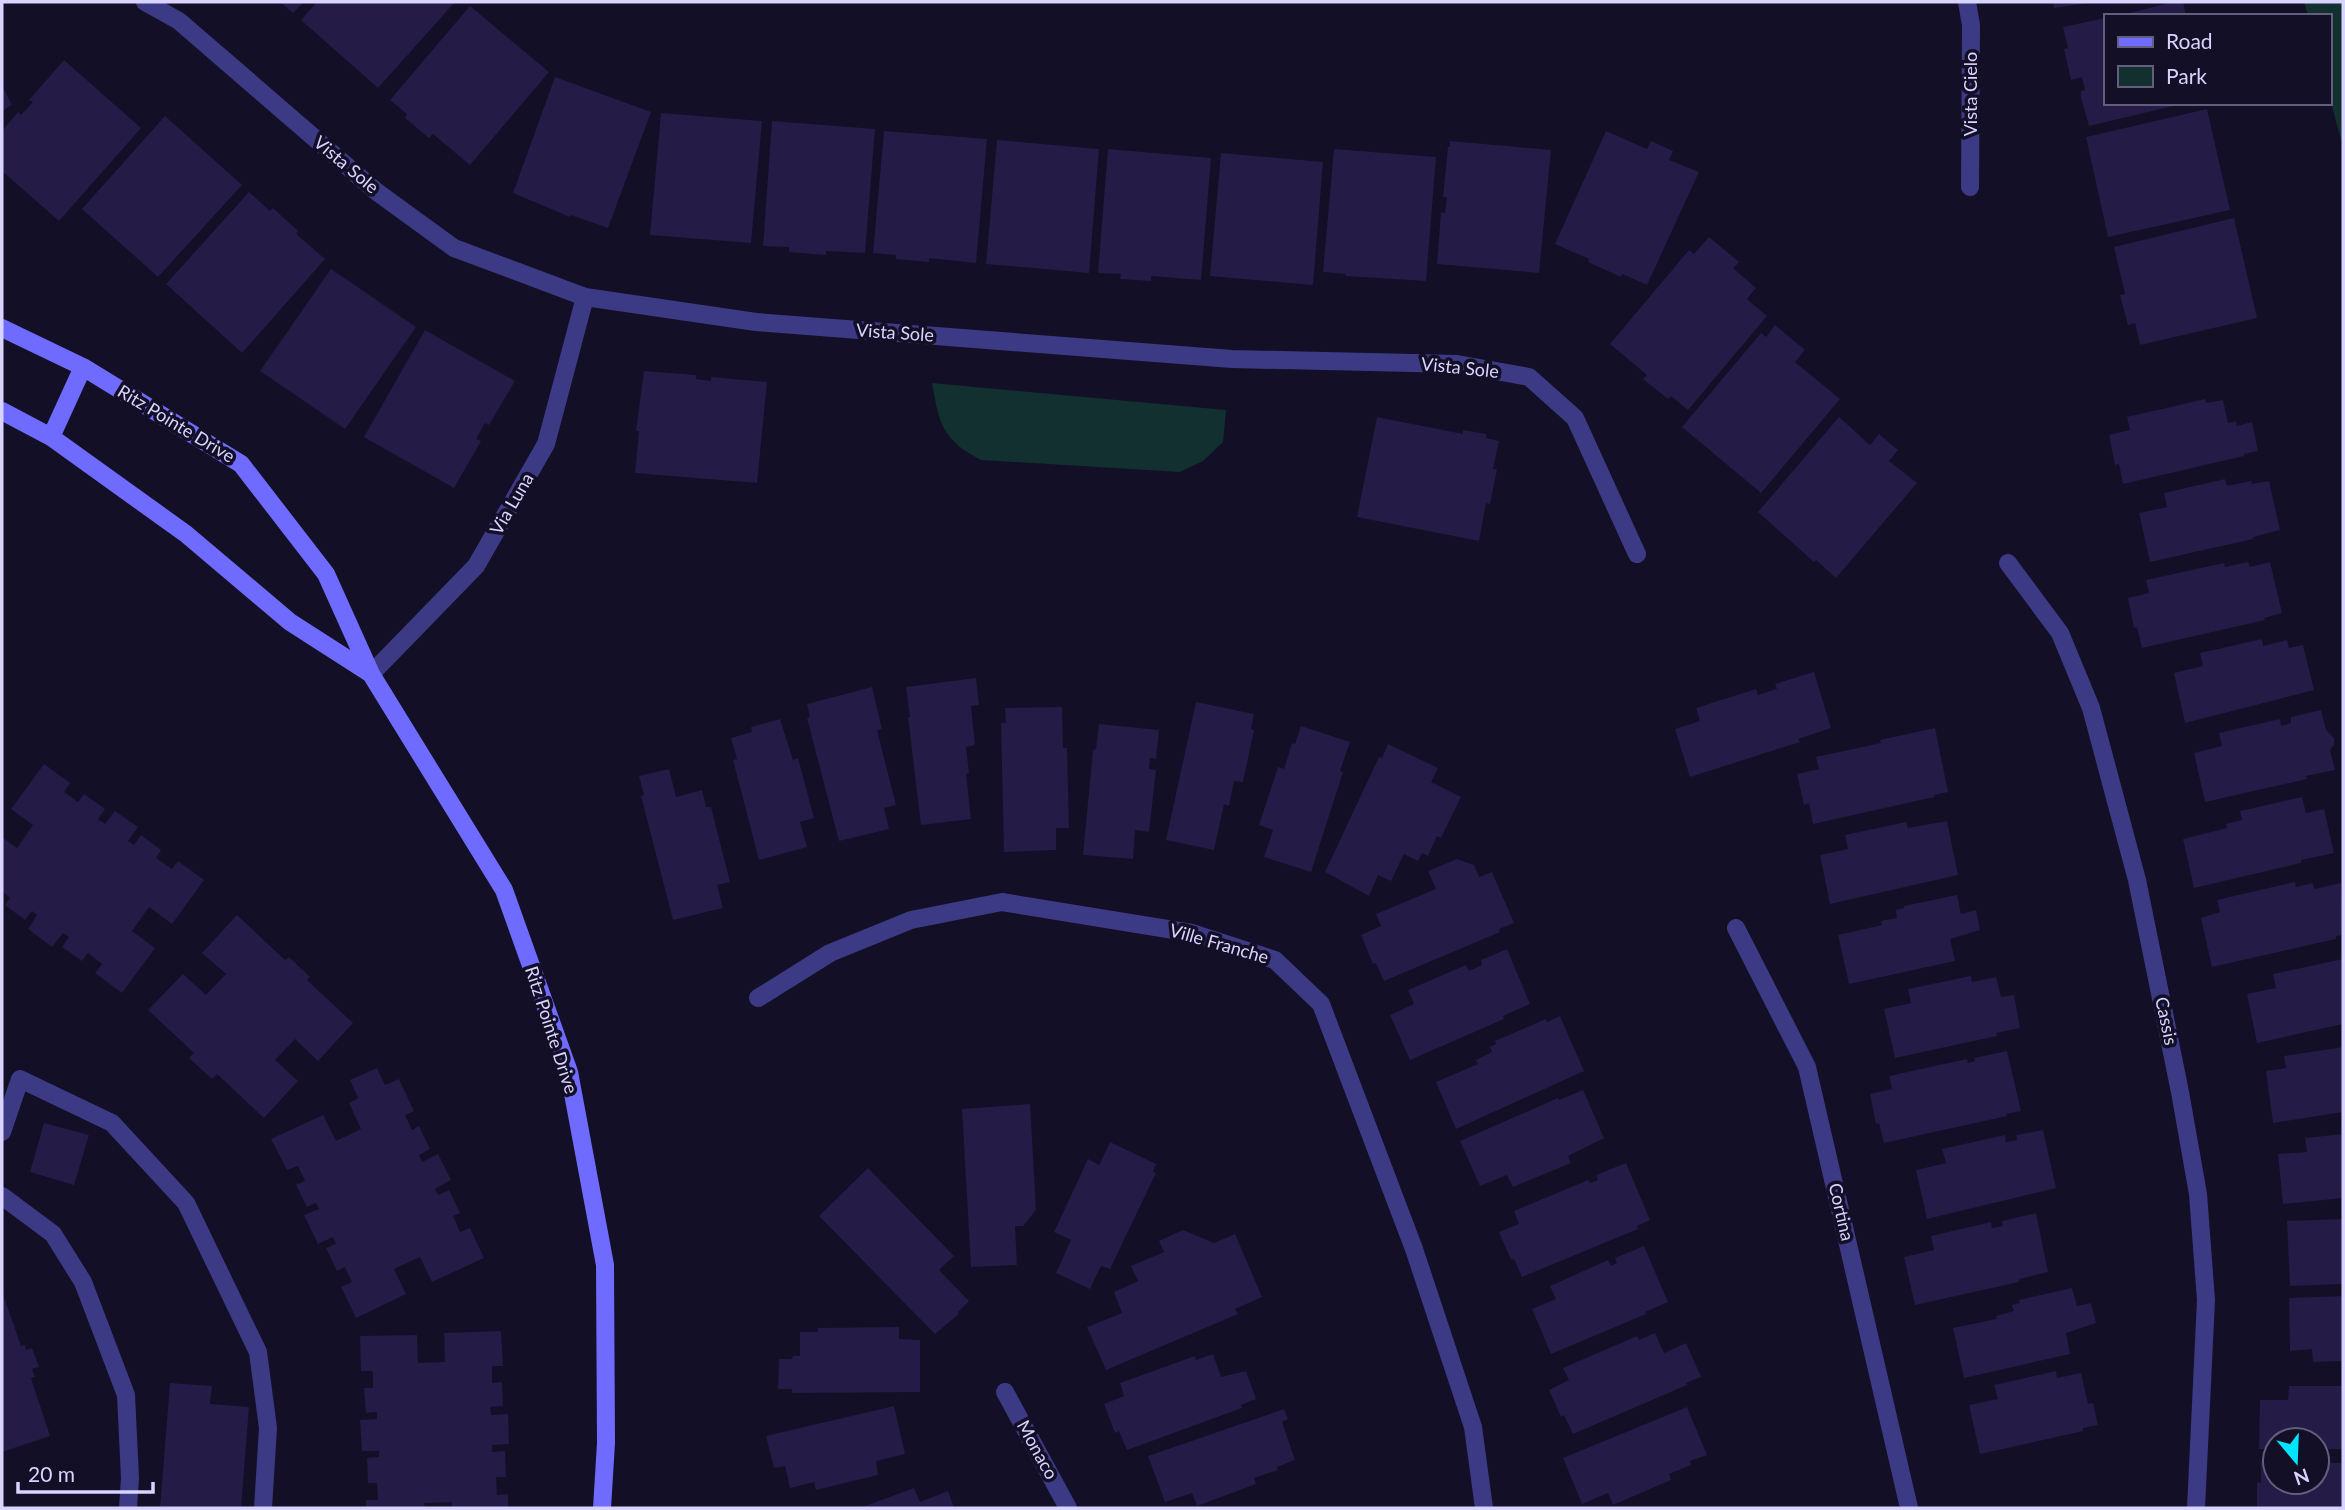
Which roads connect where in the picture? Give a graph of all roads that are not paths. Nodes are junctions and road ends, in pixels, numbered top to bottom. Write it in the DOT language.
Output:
graph roads {
  1 [pos="145,2"];
  2 [pos="1967,2"];
  3 [pos="1970,187"];
  4 [pos="585,297"];
  5 [pos="2,328"];
  6 [pos="83,367"];
  7 [pos="2,411"];
  8 [pos="51,437"];
  9 [pos="1637,554"];
  10 [pos="2008,563"];
  11 [pos="371,674"];
  12 [pos="1736,928"];
  13 [pos="758,998"];
  14 [pos="2,1132"];
  15 [pos="2,1196"];
  16 [pos="1005,1392"];
  17 [pos="128,1508"];
  18 [pos="263,1508"];
  19 [pos="602,1508"];
  20 [pos="1068,1508"];
  21 [pos="1484,1508"];
  22 [pos="1909,1508"];
  23 [pos="2196,1508"];
  1 -- 4 [label="street, Vista Sole"];
  2 -- 3 [label="street, Vista Cielo"];
  4 -- 9 [label="street, Vista Sole"];
  4 -- 11 [label="street, Via Luna"];
  5 -- 6 [label="street, Ritz Pointe Drive"];
  6 -- 8 [label="street"];
  6 -- 11 [label="street, Ritz Pointe Drive"];
  7 -- 8 [label="street, Ritz Pointe Drive"];
  8 -- 11 [label="street, Ritz Pointe Drive"];
  10 -- 23 [label="street, Cassis"];
  11 -- 19 [label="street, Ritz Pointe Drive"];
  12 -- 22 [label="street, Cortina"];
  13 -- 21 [label="street, Ville Franche"];
  14 -- 18 [label="street"];
  15 -- 17 [label="street"];
  16 -- 20 [label="street, Monaco"];
}
